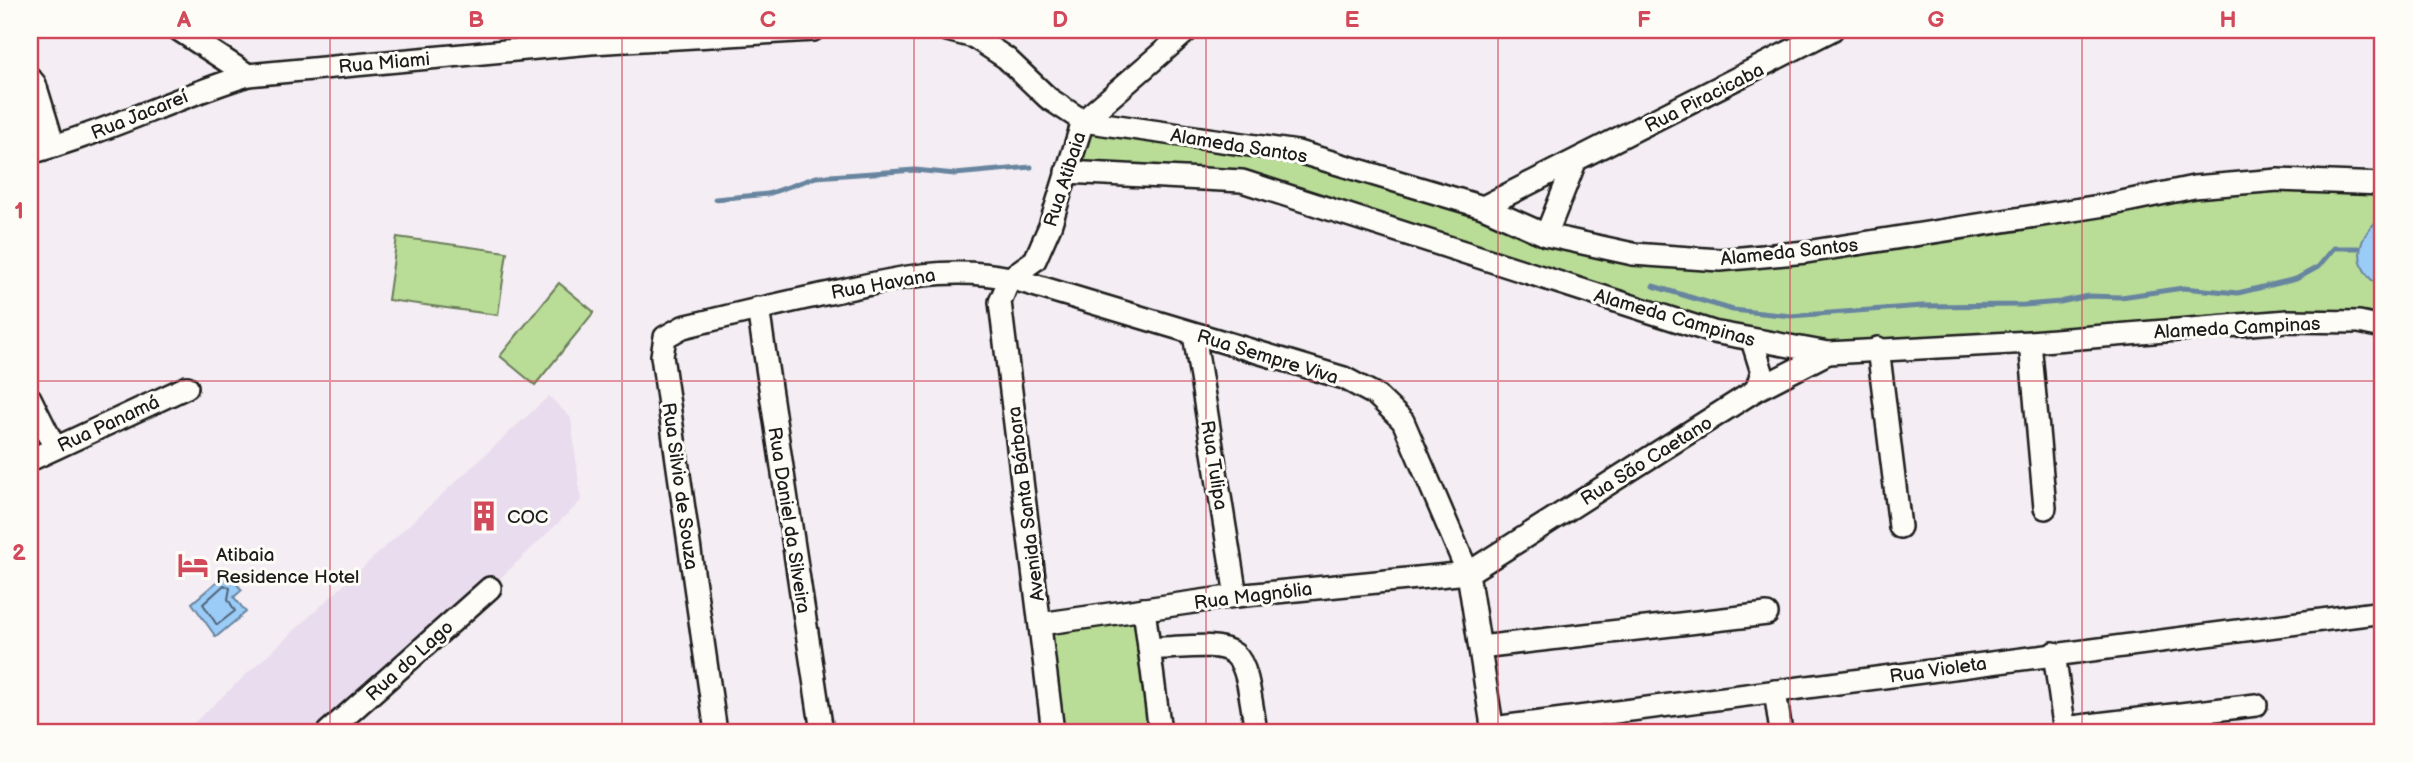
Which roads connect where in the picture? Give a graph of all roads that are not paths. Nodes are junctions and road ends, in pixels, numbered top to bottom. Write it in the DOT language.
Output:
graph roads {
  1 [pos="178,30"];
  2 [pos="794,30"];
  3 [pos="813,30"];
  4 [pos="947,30"];
  5 [pos="1188,30"];
  6 [pos="1832,30"];
  7 [pos="588,36"];
  8 [pos="248,75"];
  9 [pos="30,78"];
  10 [pos="1083,121"];
  11 [pos="54,146"];
  12 [pos="30,153"];
  13 [pos="1575,162"];
  14 [pos="1066,172"];
  15 [pos="2383,184"];
  16 [pos="1483,207"];
  17 [pos="1546,235"];
  18 [pos="1010,278"];
  19 [pos="758,308"];
  20 [pos="2383,327"];
  21 [pos="1194,334"];
  22 [pos="1752,341"];
  23 [pos="2030,342"];
  24 [pos="1878,348"];
  25 [pos="1828,353"];
  26 [pos="187,387"];
  27 [pos="1756,390"];
  28 [pos="30,398"];
  29 [pos="55,448"];
  30 [pos="30,460"];
  31 [pos="2045,508"];
  32 [pos="1900,527"];
  33 [pos="1468,573"];
  34 [pos="490,588"];
  35 [pos="1236,596"];
  36 [pos="1144,609"];
  37 [pos="2383,612"];
  38 [pos="1767,614"];
  39 [pos="1040,624"];
  40 [pos="1480,648"];
  41 [pos="1149,649"];
  42 [pos="2054,653"];
  43 [pos="1775,691"];
  44 [pos="2256,705"];
  45 [pos="1493,730"];
  46 [pos="2065,730"];
  47 [pos="328,732"];
  48 [pos="716,732"];
  49 [pos="822,732"];
  50 [pos="1053,732"];
  51 [pos="1160,732"];
  52 [pos="1256,732"];
  53 [pos="1781,732"];
  1 -- 8 [label="street"];
  2 -- 3 [label="street, Rua Miami"];
  2 -- 7 [label="street, Rua Miami"];
  4 -- 10 [label="street"];
  5 -- 10 [label="street, Rua Atibaia"];
  6 -- 13 [label="street, Rua Piracicaba"];
  7 -- 8 [label="street, Rua Miami"];
  8 -- 11 [label="street, Rua Jacareí"];
  9 -- 11 [label="street"];
  10 -- 14 [label="street, Rua Atibaia"];
  10 -- 16 [label="street, Alameda Santos"];
  11 -- 12 [label="street, Rua Jacareí"];
  13 -- 16 [label="street, Rua Piracicaba"];
  13 -- 17 [label="street"];
  14 -- 18 [label="street, Rua Atibaia"];
  14 -- 22 [label="street, Alameda Campinas"];
  15 -- 17 [label="street, Alameda Santos"];
  16 -- 17 [label="street, Alameda Santos"];
  18 -- 19 [label="street, Rua Havana"];
  18 -- 21 [label="street, Rua Sempre Viva"];
  18 -- 39 [label="street, Avenida Santa Bárbara"];
  19 -- 48 [label="street, Rua Silvio de Souza"];
  19 -- 49 [label="street, Rua Daniel da Silveira"];
  20 -- 23 [label="street, Alameda Campinas"];
  21 -- 33 [label="street, Rua Sempre Viva"];
  21 -- 35 [label="street, Rua Tulipa"];
  22 -- 25 [label="street, Alameda Campinas"];
  22 -- 27 [label="street"];
  23 -- 24 [label="street, Alameda Campinas"];
  23 -- 31 [label="street"];
  24 -- 25 [label="street, Alameda Campinas"];
  24 -- 32 [label="street"];
  25 -- 27 [label="street, Rua São Caetano"];
  26 -- 29 [label="street, Rua Panamá"];
  27 -- 33 [label="street, Rua São Caetano"];
  28 -- 29 [label="street"];
  29 -- 30 [label="street, Rua Panamá"];
  33 -- 35 [label="street, Rua Magnólia"];
  33 -- 40 [label="street, Rua Sempre Viva"];
  34 -- 47 [label="street, Rua do Lago"];
  35 -- 36 [label="street, Rua Magnólia"];
  36 -- 39 [label="street, Rua Magnólia"];
  36 -- 41 [label="street"];
  37 -- 42 [label="street, Rua Violeta"];
  38 -- 40 [label="street"];
  39 -- 50 [label="street, Avenida Santa Bárbara"];
  40 -- 45 [label="street, Rua Sempre Viva"];
  41 -- 51 [label="street"];
  41 -- 52 [label="street"];
  42 -- 43 [label="street, Rua Violeta"];
  42 -- 46 [label="street"];
  43 -- 45 [label="street, Rua Violeta"];
  43 -- 53 [label="street"];
  44 -- 46 [label="street"];
}
